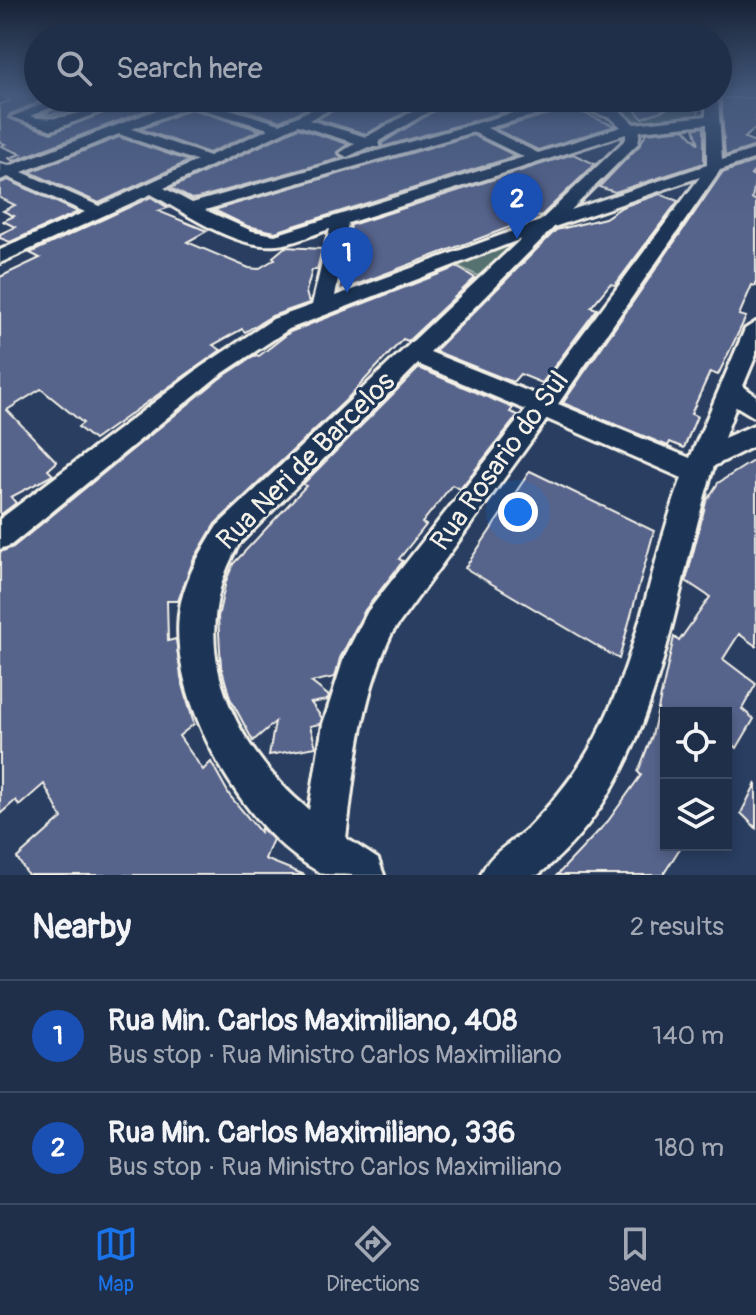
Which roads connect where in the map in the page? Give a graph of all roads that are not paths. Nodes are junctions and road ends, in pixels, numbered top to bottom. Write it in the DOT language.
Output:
graph roads {
  1 [pos="103,135"];
  2 [pos="136,135"];
  3 [pos="267,135"];
  4 [pos="343,135"];
  5 [pos="380,135"];
  6 [pos="450,135"];
  7 [pos="489,135"];
  8 [pos="611,135"];
  9 [pos="632,135"];
  10 [pos="713,135"];
  11 [pos="367,142"];
  12 [pos="394,150"];
  13 [pos="756,153"];
  14 [pos="539,159"];
  15 [pos="211,161"];
  16 [pos="715,167"];
  17 [pos="3,172"];
  18 [pos="305,176"];
  19 [pos="589,185"];
  20 [pos="152,188"];
  21 [pos="622,197"];
  22 [pos="192,208"];
  23 [pos="99,212"];
  24 [pos="551,222"];
  25 [pos="340,223"];
  26 [pos="0,257"];
  27 [pos="322,308"];
  28 [pos="756,329"];
  29 [pos="413,353"];
  30 [pos="730,388"];
  31 [pos="540,405"];
  32 [pos="756,409"];
  33 [pos="756,434"];
  34 [pos="699,466"];
  35 [pos="0,536"];
  36 [pos="324,846"];
  37 [pos="362,875"];
  38 [pos="503,875"];
  1 -- 17 [label="street"];
  2 -- 15 [label="street"];
  3 -- 15 [label="street"];
  4 -- 11 [label="street"];
  5 -- 11 [label="street"];
  6 -- 12 [label="street"];
  7 -- 14 [label="street"];
  8 -- 14 [label="street"];
  9 -- 19 [label="street, Rua Neri de Barcelos"];
  10 -- 16 [label="street"];
  11 -- 12 [label="street"];
  11 -- 18 [label="street"];
  12 -- 18 [label="street"];
  13 -- 16 [label="street"];
  14 -- 25 [label="street"];
  15 -- 20 [label="street"];
  16 -- 21 [label="street"];
  16 -- 31 [label="street, Rua Rosario do Sul"];
  17 -- 23 [label="street"];
  18 -- 22 [label="street"];
  19 -- 21 [label="street"];
  19 -- 24 [label="street, Rua Neri de Barcelos"];
  20 -- 22 [label="street"];
  20 -- 23 [label="street"];
  21 -- 24 [label="street"];
  22 -- 25 [label="street"];
  23 -- 26 [label="street"];
  24 -- 27 [label="street"];
  24 -- 29 [label="street, Rua Neri de Barcelos"];
  25 -- 27 [label="street"];
  27 -- 35 [label="street"];
  28 -- 30 [label="street"];
  29 -- 31 [label="street"];
  29 -- 36 [label="street, Rua Neri de Barcelos"];
  30 -- 32 [label="street"];
  30 -- 34 [label="street"];
  31 -- 34 [label="street"];
  31 -- 36 [label="street, Rua Rosario do Sul"];
  33 -- 34 [label="street"];
  34 -- 38 [label="street"];
  36 -- 37 [label="street, Rua Neri de Barcelos"];
}
